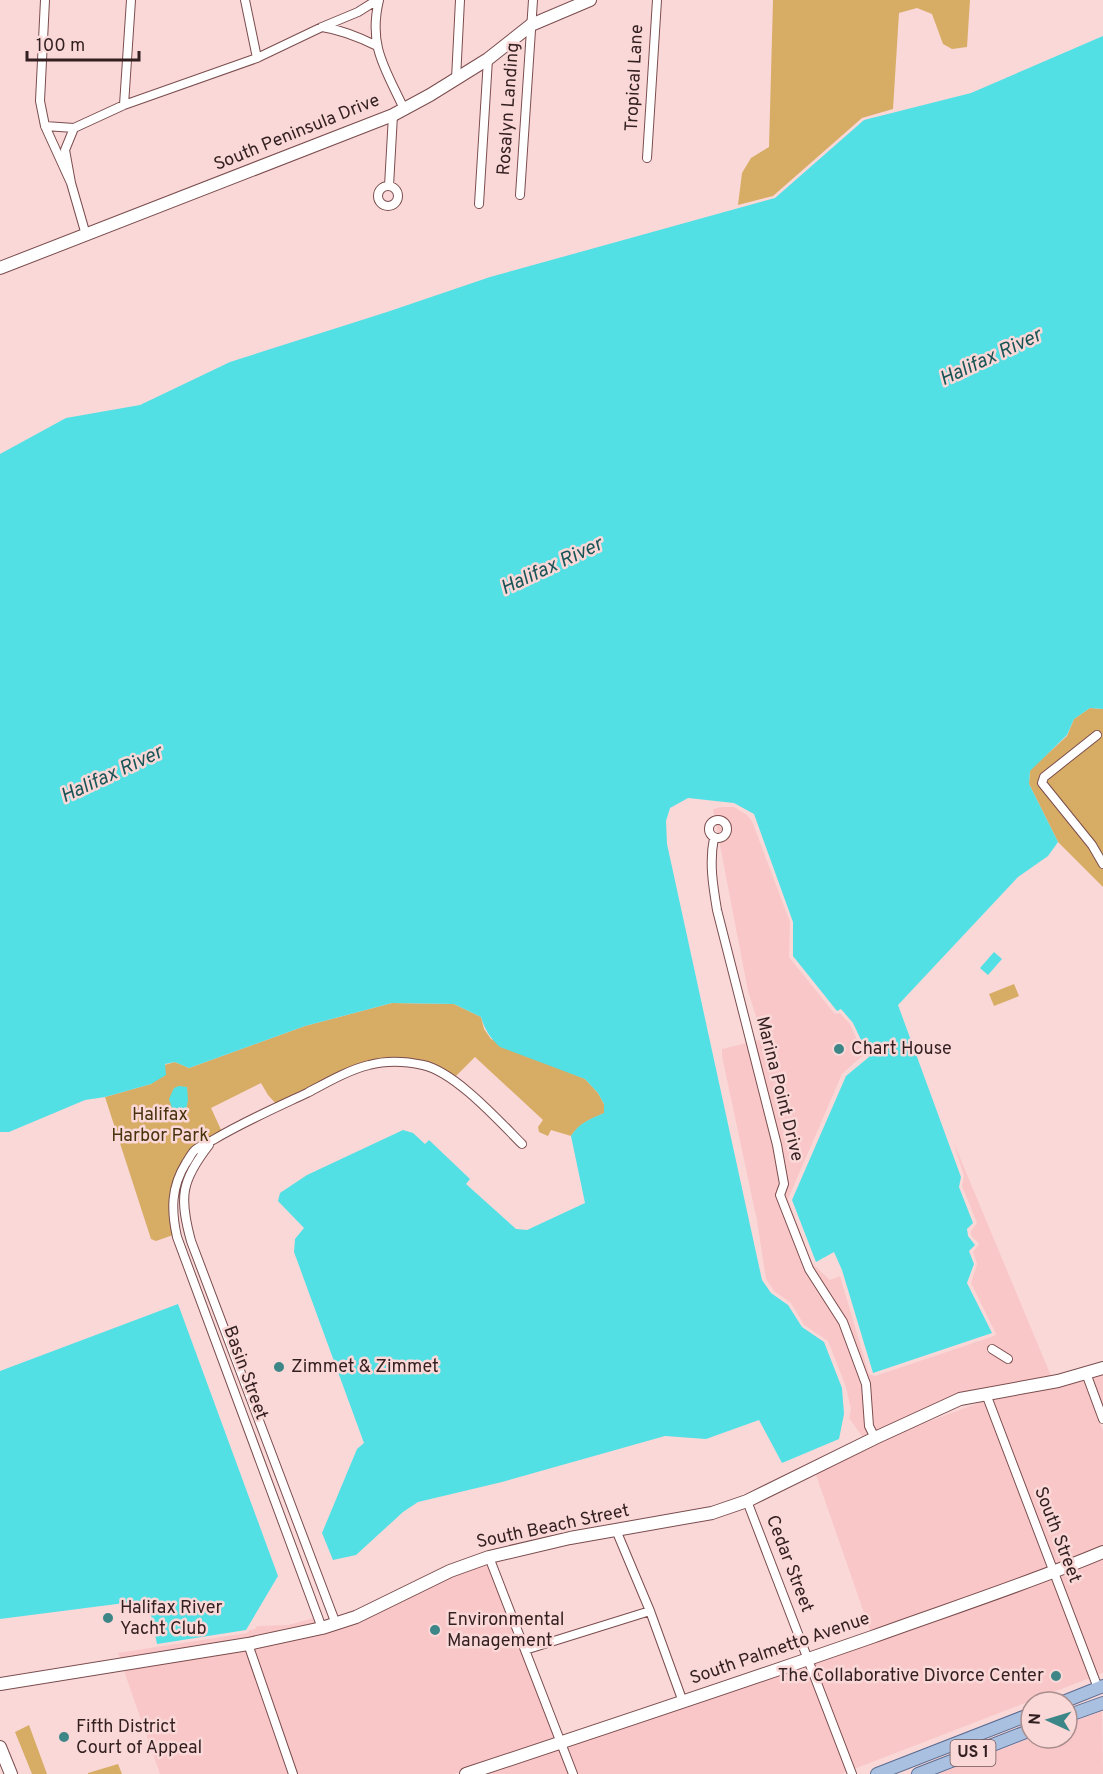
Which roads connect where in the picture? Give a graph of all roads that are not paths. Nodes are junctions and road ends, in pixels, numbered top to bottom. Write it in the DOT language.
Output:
graph roads {
  1 [pos="45,0"];
  2 [pos="130,0"];
  3 [pos="245,0"];
  4 [pos="378,0"];
  5 [pos="460,0"];
  6 [pos="533,0"];
  7 [pos="590,0"];
  8 [pos="657,0"];
  9 [pos="531,25"];
  10 [pos="322,27"];
  11 [pos="377,46"];
  12 [pos="257,58"];
  13 [pos="488,59"];
  14 [pos="456,79"];
  15 [pos="124,105"];
  16 [pos="398,112"];
  17 [pos="45,126"];
  18 [pos="75,128"];
  19 [pos="647,158"];
  20 [pos="70,183"];
  21 [pos="389,186"];
  22 [pos="520,195"];
  23 [pos="478,204"];
  24 [pos="86,235"];
  25 [pos="0,268"];
  26 [pos="1097,735"];
  27 [pos="714,838"];
  28 [pos="1103,864"];
  29 [pos="213,1140"];
  30 [pos="522,1144"];
  31 [pos="189,1233"];
  32 [pos="177,1237"];
  33 [pos="213,1298"];
  34 [pos="201,1303"];
  35 [pos="992,1349"];
  36 [pos="1008,1359"];
  37 [pos="238,1365"];
  38 [pos="1103,1368"];
  39 [pos="226,1370"];
  40 [pos="1086,1373"];
  41 [pos="986,1394"];
  42 [pos="254,1408"];
  43 [pos="242,1413"];
  44 [pos="1103,1419"];
  45 [pos="875,1438"];
  46 [pos="747,1501"];
  47 [pos="290,1502"];
  48 [pos="278,1507"];
  49 [pos="616,1530"];
  50 [pos="1103,1552"];
  51 [pos="489,1557"];
  52 [pos="1053,1573"];
  53 [pos="650,1611"];
  54 [pos="336,1624"];
  55 [pos="322,1628"];
  56 [pos="248,1644"];
  57 [pos="525,1650"];
  58 [pos="807,1659"];
  59 [pos="0,1684"];
  60 [pos="1101,1687"];
  61 [pos="1079,1696"];
  62 [pos="683,1702"];
  63 [pos="1103,1703"];
  64 [pos="1079,1709"];
  65 [pos="1079,1712"];
  66 [pos="1019,1719"];
  67 [pos="1019,1735"];
  68 [pos="561,1743"];
  69 [pos="0,1748"];
  70 [pos="11,1774"];
  71 [pos="293,1774"];
  72 [pos="466,1774"];
  73 [pos="573,1774"];
  74 [pos="852,1774"];
  75 [pos="877,1774"];
  76 [pos="918,1774"];
  1 -- 17 [label="street"];
  2 -- 15 [label="street"];
  3 -- 12 [label="street"];
  4 -- 10 [label="street"];
  4 -- 11 [label="street"];
  5 -- 14 [label="street"];
  6 -- 9 [label="street, Rosalyn Landing"];
  7 -- 9 [label="street, South Peninsula Drive"];
  8 -- 19 [label="street, Tropical Lane"];
  9 -- 13 [label="street, South Peninsula Drive"];
  9 -- 22 [label="street, Rosalyn Landing"];
  10 -- 11 [label="street"];
  10 -- 12 [label="street"];
  11 -- 16 [label="street"];
  12 -- 15 [label="street"];
  13 -- 14 [label="street, South Peninsula Drive"];
  13 -- 23 [label="street"];
  14 -- 16 [label="street, South Peninsula Drive"];
  15 -- 18 [label="street"];
  16 -- 21 [label="street"];
  16 -- 24 [label="street, South Peninsula Drive"];
  17 -- 18 [label="street"];
  17 -- 20 [label="street"];
  18 -- 20 [label="street"];
  20 -- 24 [label="street"];
  24 -- 25 [label="street, South Peninsula Drive"];
  26 -- 28 [label="street"];
  27 -- 45 [label="street, Marina Point Drive"];
  29 -- 30 [label="street, Basin Street"];
  29 -- 31 [label="street, Basin Street"];
  29 -- 32 [label="street, Basin Street"];
  31 -- 32 [label="street"];
  31 -- 33 [label="street, Basin Street"];
  32 -- 34 [label="street, Basin Street"];
  33 -- 34 [label="street"];
  33 -- 37 [label="street, Basin Street"];
  34 -- 39 [label="street, Basin Street"];
  35 -- 36 [label="street"];
  37 -- 39 [label="street"];
  37 -- 42 [label="street, Basin Street"];
  38 -- 40 [label="street, South Beach Street"];
  39 -- 43 [label="street, Basin Street"];
  40 -- 41 [label="street, South Beach Street"];
  40 -- 44 [label="street"];
  41 -- 45 [label="street, South Beach Street"];
  41 -- 52 [label="street, South Street"];
  42 -- 43 [label="street"];
  42 -- 47 [label="street, Basin Street"];
  43 -- 48 [label="street, Basin Street"];
  45 -- 46 [label="street, South Beach Street"];
  46 -- 49 [label="street, South Beach Street"];
  46 -- 58 [label="street, Cedar Street"];
  47 -- 48 [label="street"];
  47 -- 54 [label="street, Basin Street"];
  48 -- 55 [label="street, Basin Street"];
  49 -- 51 [label="street, South Beach Street"];
  49 -- 53 [label="street"];
  50 -- 52 [label="street, South Palmetto Avenue"];
  51 -- 54 [label="street, South Beach Street"];
  51 -- 57 [label="street"];
  52 -- 58 [label="street, South Palmetto Avenue"];
  52 -- 60 [label="street, South Street"];
  53 -- 57 [label="street"];
  53 -- 62 [label="street"];
  54 -- 55 [label="street, South Beach Street"];
  55 -- 56 [label="street, South Beach Street"];
  56 -- 59 [label="street, South Beach Street"];
  56 -- 71 [label="street"];
  57 -- 68 [label="street"];
  58 -- 62 [label="street, South Palmetto Avenue"];
  58 -- 74 [label="street, Cedar Street"];
  60 -- 61 [label="main road"];
  60 -- 64 [label="main road"];
  62 -- 68 [label="street, South Palmetto Avenue"];
  63 -- 65 [label="main road"];
  66 -- 75 [label="main road, US 1"];
  67 -- 76 [label="main road, US 1"];
  68 -- 72 [label="street, South Palmetto Avenue"];
  68 -- 73 [label="street"];
  69 -- 70 [label="street"];
}
